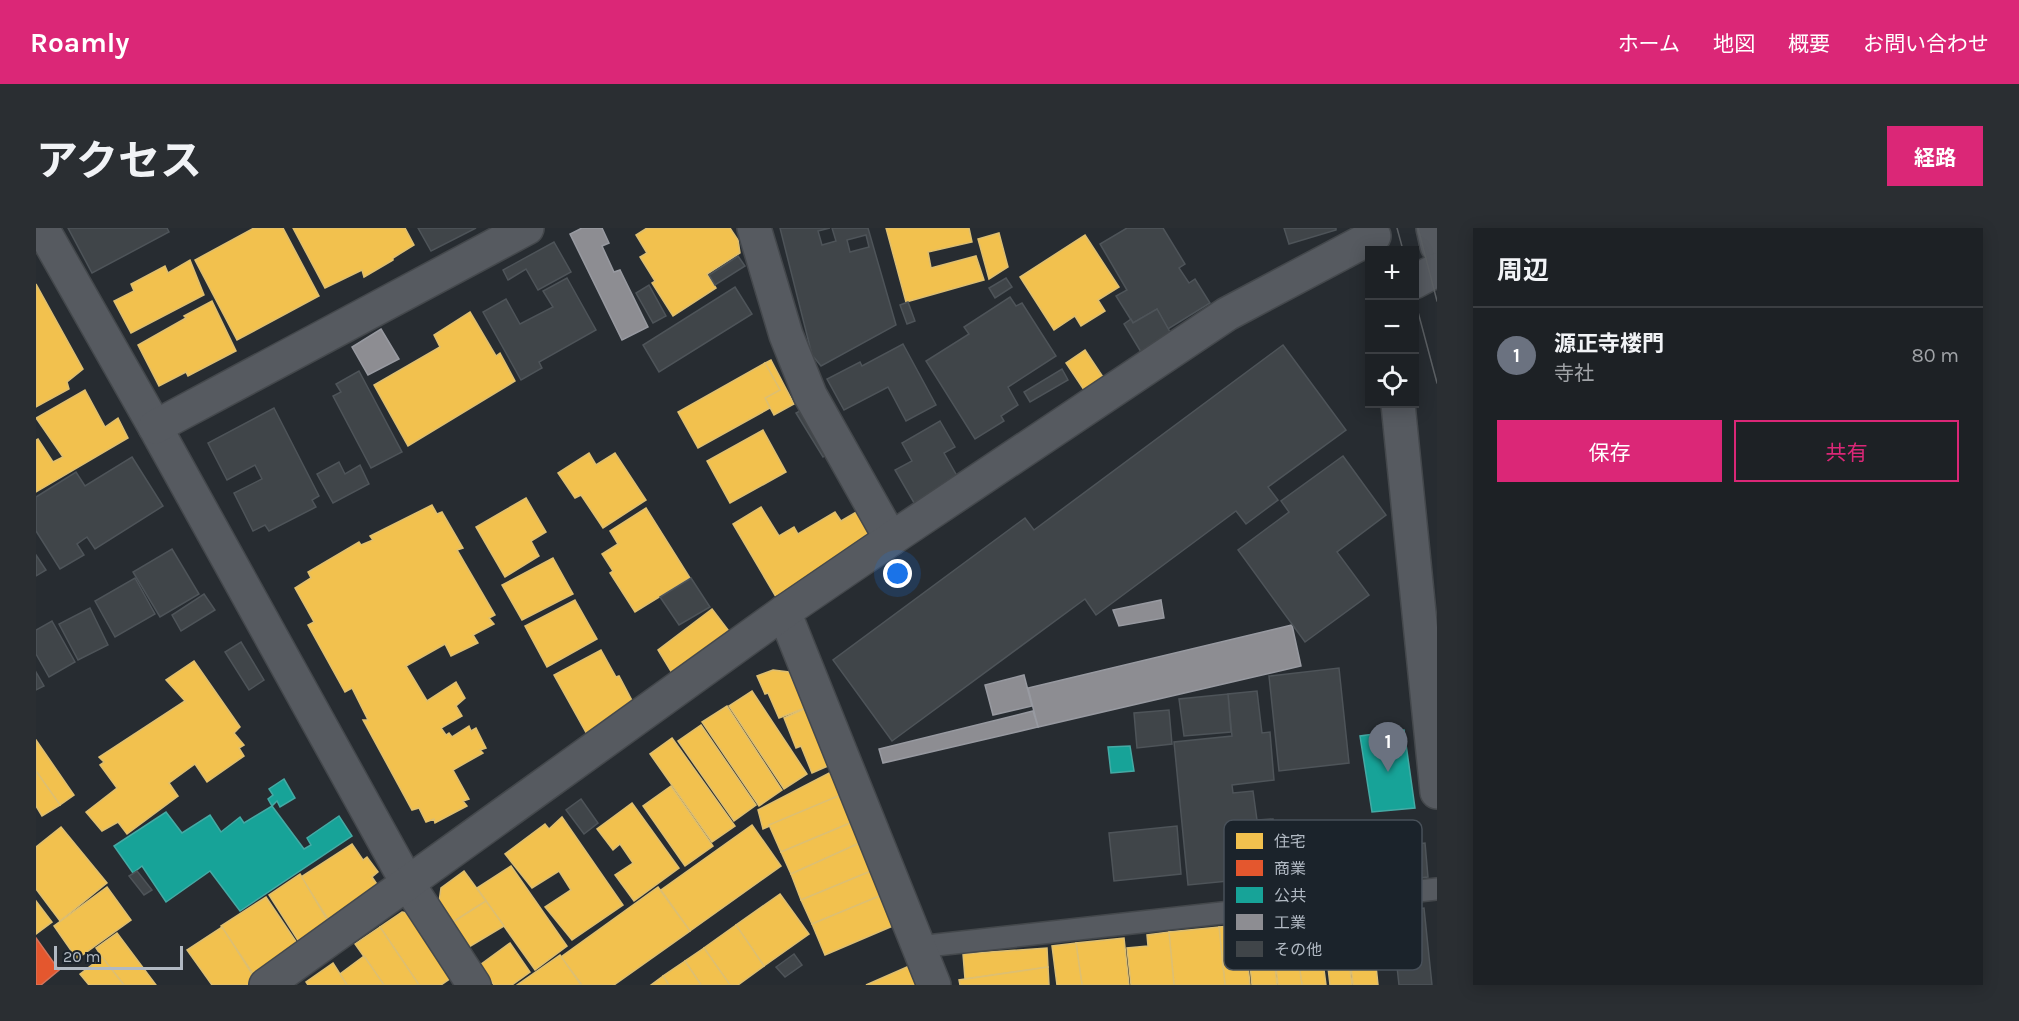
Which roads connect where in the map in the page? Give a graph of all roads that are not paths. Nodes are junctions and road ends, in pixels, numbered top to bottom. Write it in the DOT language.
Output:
graph roads {
  1 [pos="42,228"];
  2 [pos="527,228"];
  3 [pos="754,228"];
  4 [pos="1433,228"];
  5 [pos="1374,238"];
  6 [pos="1437,246"];
  7 [pos="1437,270"];
  8 [pos="1419,279"];
  9 [pos="1398,408"];
  10 [pos="155,427"];
  11 [pos="891,539"];
  12 [pos="784,612"];
  13 [pos="1437,792"];
  14 [pos="408,884"];
  15 [pos="1437,889"];
  16 [pos="1422,891"];
  17 [pos="1224,913"];
  18 [pos="918,947"];
  19 [pos="266,985"];
  20 [pos="474,985"];
  21 [pos="934,985"];
  1 -- 10 [label="street"];
  2 -- 10 [label="street"];
  3 -- 11 [label="street"];
  4 -- 6 [label="street"];
  5 -- 11 [label="street"];
  7 -- 8 [label="street"];
  9 -- 13 [label="street"];
  10 -- 14 [label="street"];
  11 -- 12 [label="street"];
  12 -- 14 [label="street"];
  12 -- 18 [label="street"];
  14 -- 19 [label="street"];
  14 -- 20 [label="street"];
  15 -- 16 [label="lane"];
  17 -- 18 [label="lane"];
  18 -- 21 [label="street"];
}
